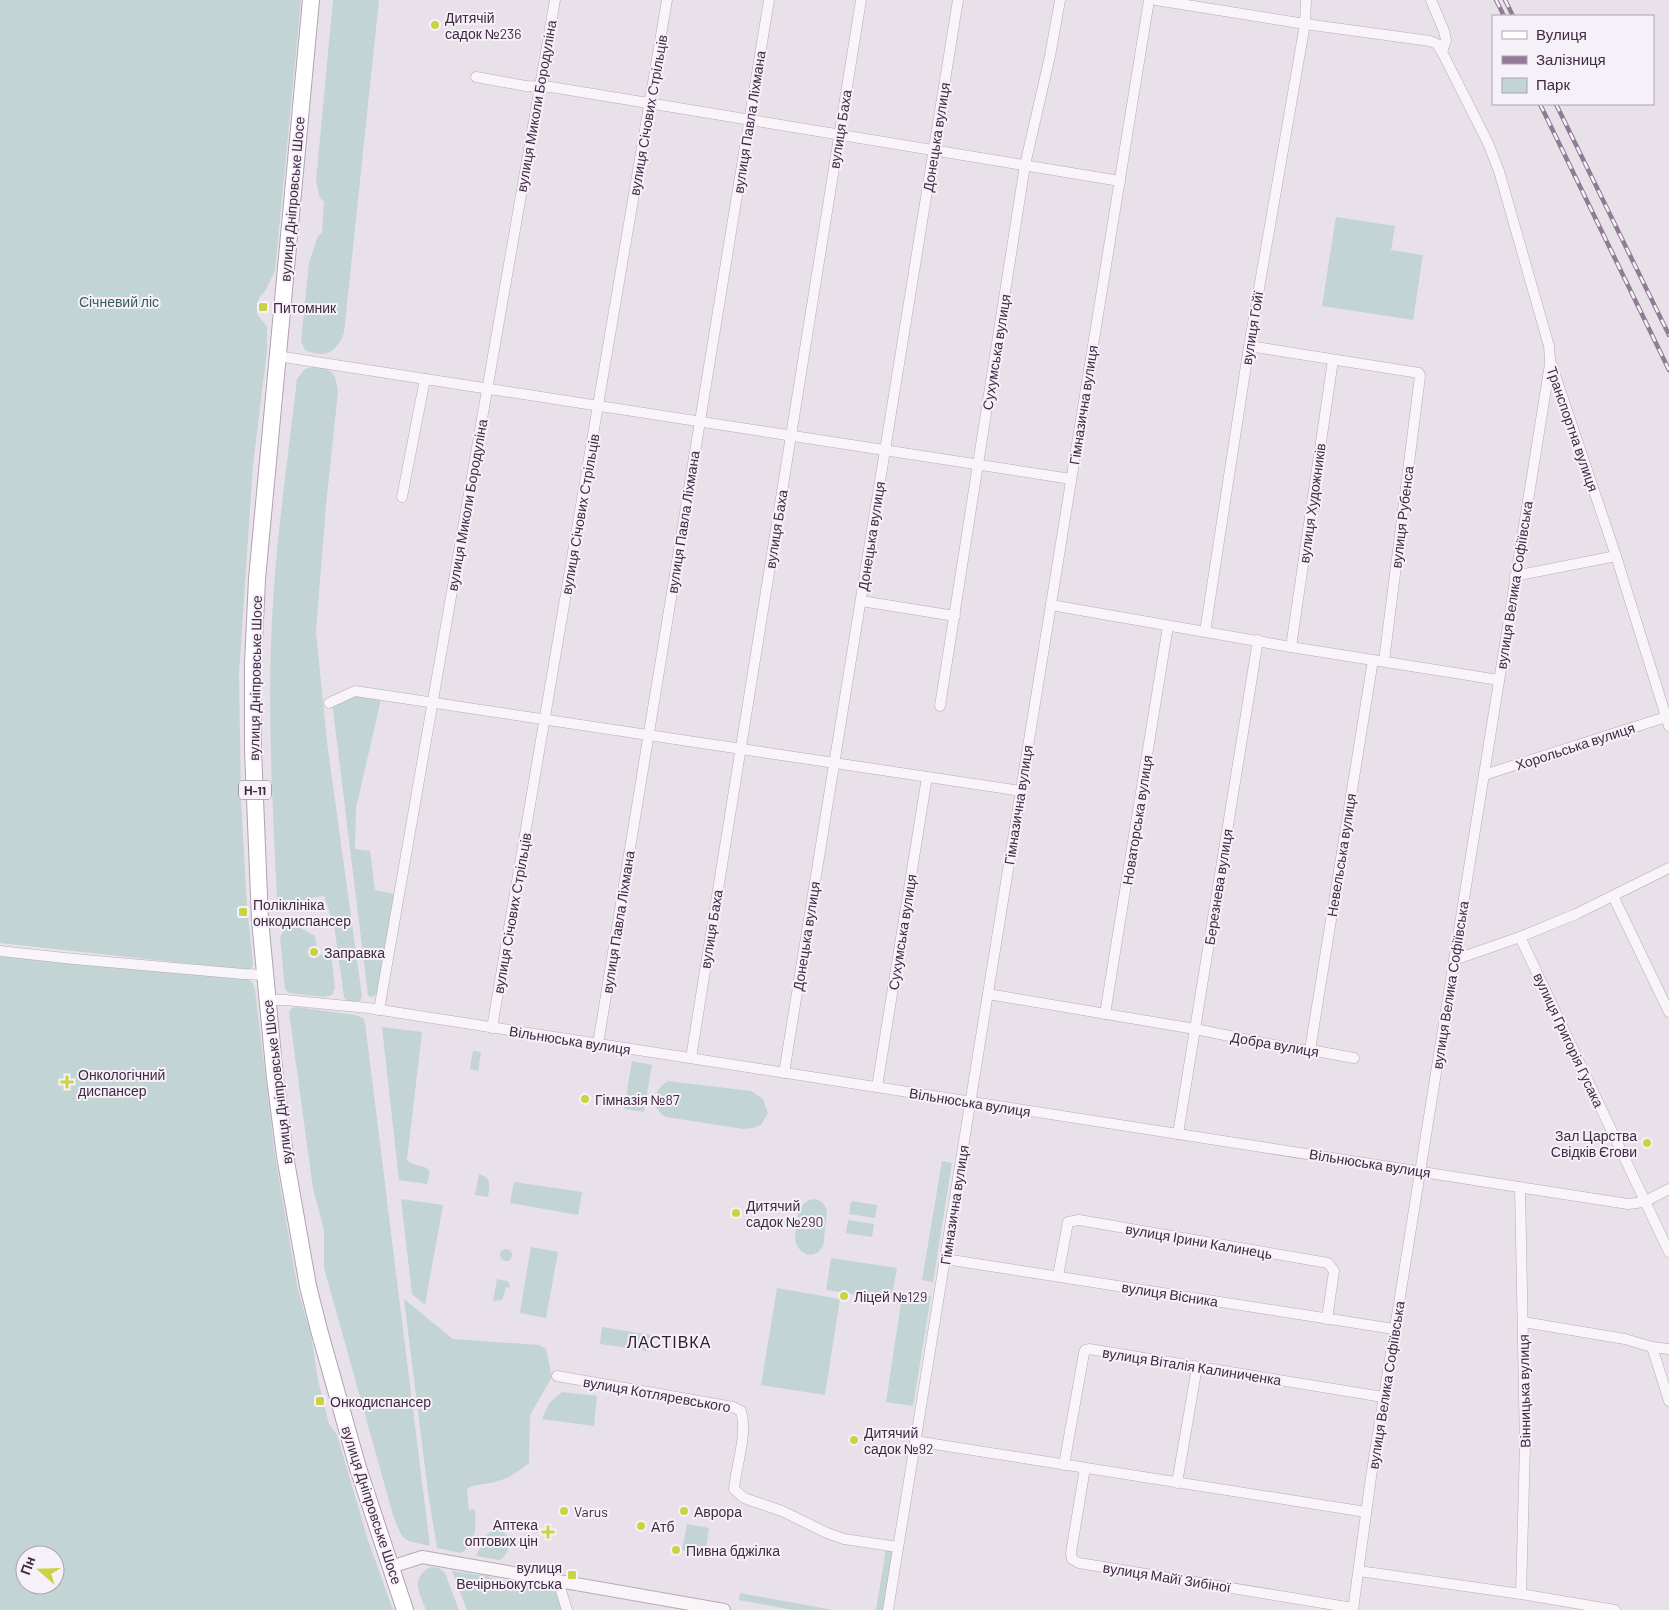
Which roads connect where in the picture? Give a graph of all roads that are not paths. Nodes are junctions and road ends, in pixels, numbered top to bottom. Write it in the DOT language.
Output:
graph roads {
  1 [pos="311,0"];
  2 [pos="555,0"];
  3 [pos="667,0"];
  4 [pos="769,0"];
  5 [pos="861,0"];
  6 [pos="958,0"];
  7 [pos="1060,0"];
  8 [pos="1149,0"];
  9 [pos="1156,0"];
  10 [pos="1306,0"];
  11 [pos="1431,0"];
  12 [pos="1305,24"];
  13 [pos="1442,52"];
  14 [pos="476,77"];
  15 [pos="540,86"];
  16 [pos="650,104"];
  17 [pos="749,120"];
  18 [pos="839,135"];
  19 [pos="933,150"];
  20 [pos="1025,165"];
  21 [pos="1120,181"];
  22 [pos="1249,346"];
  23 [pos="277,356"];
  24 [pos="1333,360"];
  25 [pos="1550,360"];
  26 [pos="425,379"];
  27 [pos="488,389"];
  28 [pos="598,406"];
  29 [pos="700,422"];
  30 [pos="791,436"];
  31 [pos="885,450"];
  32 [pos="979,465"];
  33 [pos="1071,479"];
  34 [pos="402,497"];
  35 [pos="1616,556"];
  36 [pos="1516,576"];
  37 [pos="861,601"];
  38 [pos="1051,605"];
  39 [pos="955,616"];
  40 [pos="1168,626"];
  41 [pos="1205,632"];
  42 [pos="1258,640"];
  43 [pos="1291,647"];
  44 [pos="1373,660"];
  45 [pos="1384,661"];
  46 [pos="1499,680"];
  47 [pos="329,703"];
  48 [pos="433,703"];
  49 [pos="940,706"];
  50 [pos="545,720"];
  51 [pos="1667,721"];
  52 [pos="648,735"];
  53 [pos="740,749"];
  54 [pos="834,763"];
  55 [pos="1484,775"];
  56 [pos="928,777"];
  57 [pos="1021,791"];
  58 [pos="1669,868"];
  59 [pos="1613,896"];
  60 [pos="1520,937"];
  61 [pos="0,951"];
  62 [pos="1454,960"];
  63 [pos="265,975"];
  64 [pos="988,994"];
  65 [pos="267,1000"];
  66 [pos="380,1010"];
  67 [pos="1669,1012"];
  68 [pos="1105,1014"];
  69 [pos="492,1028"];
  70 [pos="1195,1029"];
  71 [pos="598,1044"];
  72 [pos="1310,1050"];
  73 [pos="691,1058"];
  74 [pos="1354,1058"];
  75 [pos="784,1073"];
  76 [pos="877,1087"];
  77 [pos="970,1102"];
  78 [pos="1178,1134"];
  79 [pos="1420,1171"];
  80 [pos="1520,1187"];
  81 [pos="1669,1189"];
  82 [pos="1644,1202"];
  83 [pos="1669,1252"];
  84 [pos="945,1259"];
  85 [pos="1058,1276"];
  86 [pos="1327,1319"];
  87 [pos="1523,1322"];
  88 [pos="1394,1329"];
  89 [pos="1652,1347"];
  90 [pos="1669,1349"];
  91 [pos="1197,1367"];
  92 [pos="556,1376"];
  93 [pos="1384,1397"];
  94 [pos="1669,1401"];
  95 [pos="915,1441"];
  96 [pos="1064,1465"];
  97 [pos="1086,1468"];
  98 [pos="1177,1483"];
  99 [pos="1366,1512"];
  100 [pos="898,1547"];
  101 [pos="391,1567"];
  102 [pos="1359,1571"];
  103 [pos="558,1581"];
  104 [pos="1521,1594"];
  105 [pos="1353,1609"];
  106 [pos="406,1610"];
  107 [pos="567,1610"];
  108 [pos="724,1610"];
  109 [pos="888,1610"];
  110 [pos="1615,1610"];
  1 -- 23 [label="main road, вулиця Дніпровське Шосе / Н-11"];
  2 -- 15 [label="street, вулиця Миколи Бородуліна"];
  3 -- 16 [label="street, вулиця Січових Стрільців"];
  4 -- 17 [label="street, вулиця Павла Ліхмана"];
  5 -- 18 [label="street, вулиця Баха"];
  6 -- 19 [label="street, Донецька вулиця"];
  7 -- 20 [label="street, Сухумська вулиця"];
  8 -- 21 [label="street, Гімназична вулиця"];
  9 -- 12 [label="street"];
  10 -- 12 [label="street, вулиця Гойї"];
  11 -- 13 [label="street, Транспортна вулиця"];
  12 -- 13 [label="street"];
  12 -- 22 [label="street, вулиця Гойї"];
  13 -- 25 [label="street, Транспортна вулиця"];
  14 -- 15 [label="street"];
  15 -- 16 [label="street"];
  15 -- 27 [label="street, вулиця Миколи Бородуліна"];
  16 -- 17 [label="street"];
  16 -- 28 [label="street, вулиця Січових Стрільців"];
  17 -- 18 [label="street"];
  17 -- 29 [label="street, вулиця Павла Ліхмана"];
  18 -- 19 [label="street"];
  18 -- 30 [label="street, вулиця Баха"];
  19 -- 20 [label="street"];
  19 -- 31 [label="street, Донецька вулиця"];
  20 -- 21 [label="street"];
  20 -- 32 [label="street, Сухумська вулиця"];
  21 -- 33 [label="street, Гімназична вулиця"];
  22 -- 24 [label="street"];
  22 -- 41 [label="street, вулиця Гойї"];
  23 -- 26 [label="street"];
  23 -- 63 [label="main road, вулиця Дніпровське Шосе / Н-11"];
  24 -- 43 [label="street, вулиця Художників"];
  24 -- 45 [label="street, вулиця Рубенса"];
  25 -- 35 [label="street, Транспортна вулиця"];
  25 -- 36 [label="street, вулиця Велика Софіївська"];
  26 -- 27 [label="street"];
  26 -- 34 [label="street"];
  27 -- 28 [label="street"];
  27 -- 48 [label="street, вулиця Миколи Бородуліна"];
  28 -- 29 [label="street"];
  28 -- 50 [label="street, вулиця Січових Стрільців"];
  29 -- 30 [label="street"];
  29 -- 52 [label="street, вулиця Павла Ліхмана"];
  30 -- 31 [label="street"];
  30 -- 53 [label="street, вулиця Баха"];
  31 -- 32 [label="street"];
  31 -- 37 [label="street, Донецька вулиця"];
  32 -- 33 [label="street"];
  32 -- 39 [label="street, Сухумська вулиця"];
  33 -- 38 [label="street, Гімназична вулиця"];
  35 -- 36 [label="street"];
  35 -- 51 [label="street, Транспортна вулиця"];
  36 -- 46 [label="street, вулиця Велика Софіївська"];
  37 -- 39 [label="street"];
  37 -- 54 [label="street, Донецька вулиця"];
  38 -- 40 [label="street"];
  38 -- 57 [label="street, Гімназична вулиця"];
  39 -- 49 [label="street, Сухумська вулиця"];
  40 -- 41 [label="street"];
  40 -- 68 [label="street, Новаторська вулиця"];
  41 -- 42 [label="street"];
  42 -- 43 [label="street"];
  42 -- 70 [label="street, Березнева вулиця"];
  43 -- 44 [label="street"];
  44 -- 45 [label="street"];
  44 -- 72 [label="street, Невельська вулиця"];
  45 -- 46 [label="street"];
  46 -- 55 [label="street, вулиця Велика Софіївська"];
  47 -- 48 [label="street"];
  48 -- 50 [label="street"];
  48 -- 66 [label="street, вулиця Миколи Бородуліна"];
  50 -- 52 [label="street"];
  50 -- 69 [label="street, вулиця Січових Стрільців"];
  51 -- 55 [label="street, Хорольська вулиця"];
  52 -- 53 [label="street"];
  52 -- 71 [label="street, вулиця Павла Ліхмана"];
  53 -- 54 [label="street"];
  53 -- 73 [label="street, вулиця Баха"];
  54 -- 56 [label="street"];
  54 -- 75 [label="street, Донецька вулиця"];
  55 -- 62 [label="street, вулиця Велика Софіївська"];
  56 -- 57 [label="street"];
  56 -- 76 [label="street, Сухумська вулиця"];
  57 -- 64 [label="street, Гімназична вулиця"];
  58 -- 59 [label="street"];
  59 -- 60 [label="street"];
  59 -- 67 [label="street"];
  60 -- 62 [label="street"];
  60 -- 82 [label="street, вулиця Григорія Гусака"];
  61 -- 63 [label="street"];
  62 -- 79 [label="street, вулиця Велика Софіївська"];
  63 -- 65 [label="main road, вулиця Дніпровське Шосе / Н-11"];
  64 -- 68 [label="street"];
  64 -- 77 [label="street, Гімназична вулиця"];
  65 -- 66 [label="street, Вільнюська вулиця"];
  65 -- 101 [label="main road, вулиця Дніпровське Шосе / Н-11"];
  66 -- 69 [label="street, Вільнюська вулиця"];
  68 -- 70 [label="street"];
  69 -- 71 [label="street, Вільнюська вулиця"];
  70 -- 72 [label="street, Добра вулиця"];
  70 -- 78 [label="street, Березнева вулиця"];
  71 -- 73 [label="street, Вільнюська вулиця"];
  72 -- 74 [label="street, Добра вулиця"];
  73 -- 75 [label="street, Вільнюська вулиця"];
  75 -- 76 [label="street, Вільнюська вулиця"];
  76 -- 77 [label="street, Вільнюська вулиця"];
  77 -- 78 [label="street, Вільнюська вулиця"];
  77 -- 84 [label="street, Гімназична вулиця"];
  78 -- 79 [label="street, Вільнюська вулиця"];
  79 -- 80 [label="street, Вільнюська вулиця"];
  79 -- 88 [label="street, вулиця Велика Софіївська"];
  80 -- 82 [label="street, Вільнюська вулиця"];
  80 -- 87 [label="street, Вінницька вулиця"];
  81 -- 82 [label="street, Вільнюська вулиця"];
  82 -- 83 [label="street, вулиця Григорія Гусака"];
  84 -- 85 [label="street, вулиця Вісника"];
  84 -- 95 [label="street, Гімназична вулиця"];
  85 -- 86 [label="street, вулиця Вісника"];
  85 -- 86 [label="street, вулиця Ірини Калинець"];
  86 -- 88 [label="street, вулиця Вісника"];
  87 -- 89 [label="street"];
  87 -- 104 [label="street, Вінницька вулиця"];
  88 -- 93 [label="street, вулиця Велика Софіївська"];
  89 -- 90 [label="street"];
  89 -- 94 [label="street"];
  91 -- 93 [label="street, вулиця Віталія Калиниченка"];
  91 -- 96 [label="street, вулиця Віталія Калиниченка"];
  91 -- 98 [label="street"];
  92 -- 100 [label="street, вулиця Котляревського"];
  93 -- 99 [label="street, вулиця Велика Софіївська"];
  95 -- 96 [label="street"];
  95 -- 100 [label="street, Гімназична вулиця"];
  96 -- 97 [label="street"];
  97 -- 98 [label="street"];
  97 -- 105 [label="street, вулиця Майї Зибіної"];
  98 -- 99 [label="street"];
  99 -- 102 [label="street, вулиця Велика Софіївська"];
  100 -- 109 [label="street, Гімназична вулиця"];
  101 -- 103 [label="street"];
  101 -- 106 [label="main road, вулиця Дніпровське Шосе / Н-11"];
  102 -- 104 [label="street"];
  102 -- 105 [label="street, вулиця Велика Софіївська"];
  103 -- 107 [label="street"];
  103 -- 108 [label="street"];
  104 -- 110 [label="street"];
}
